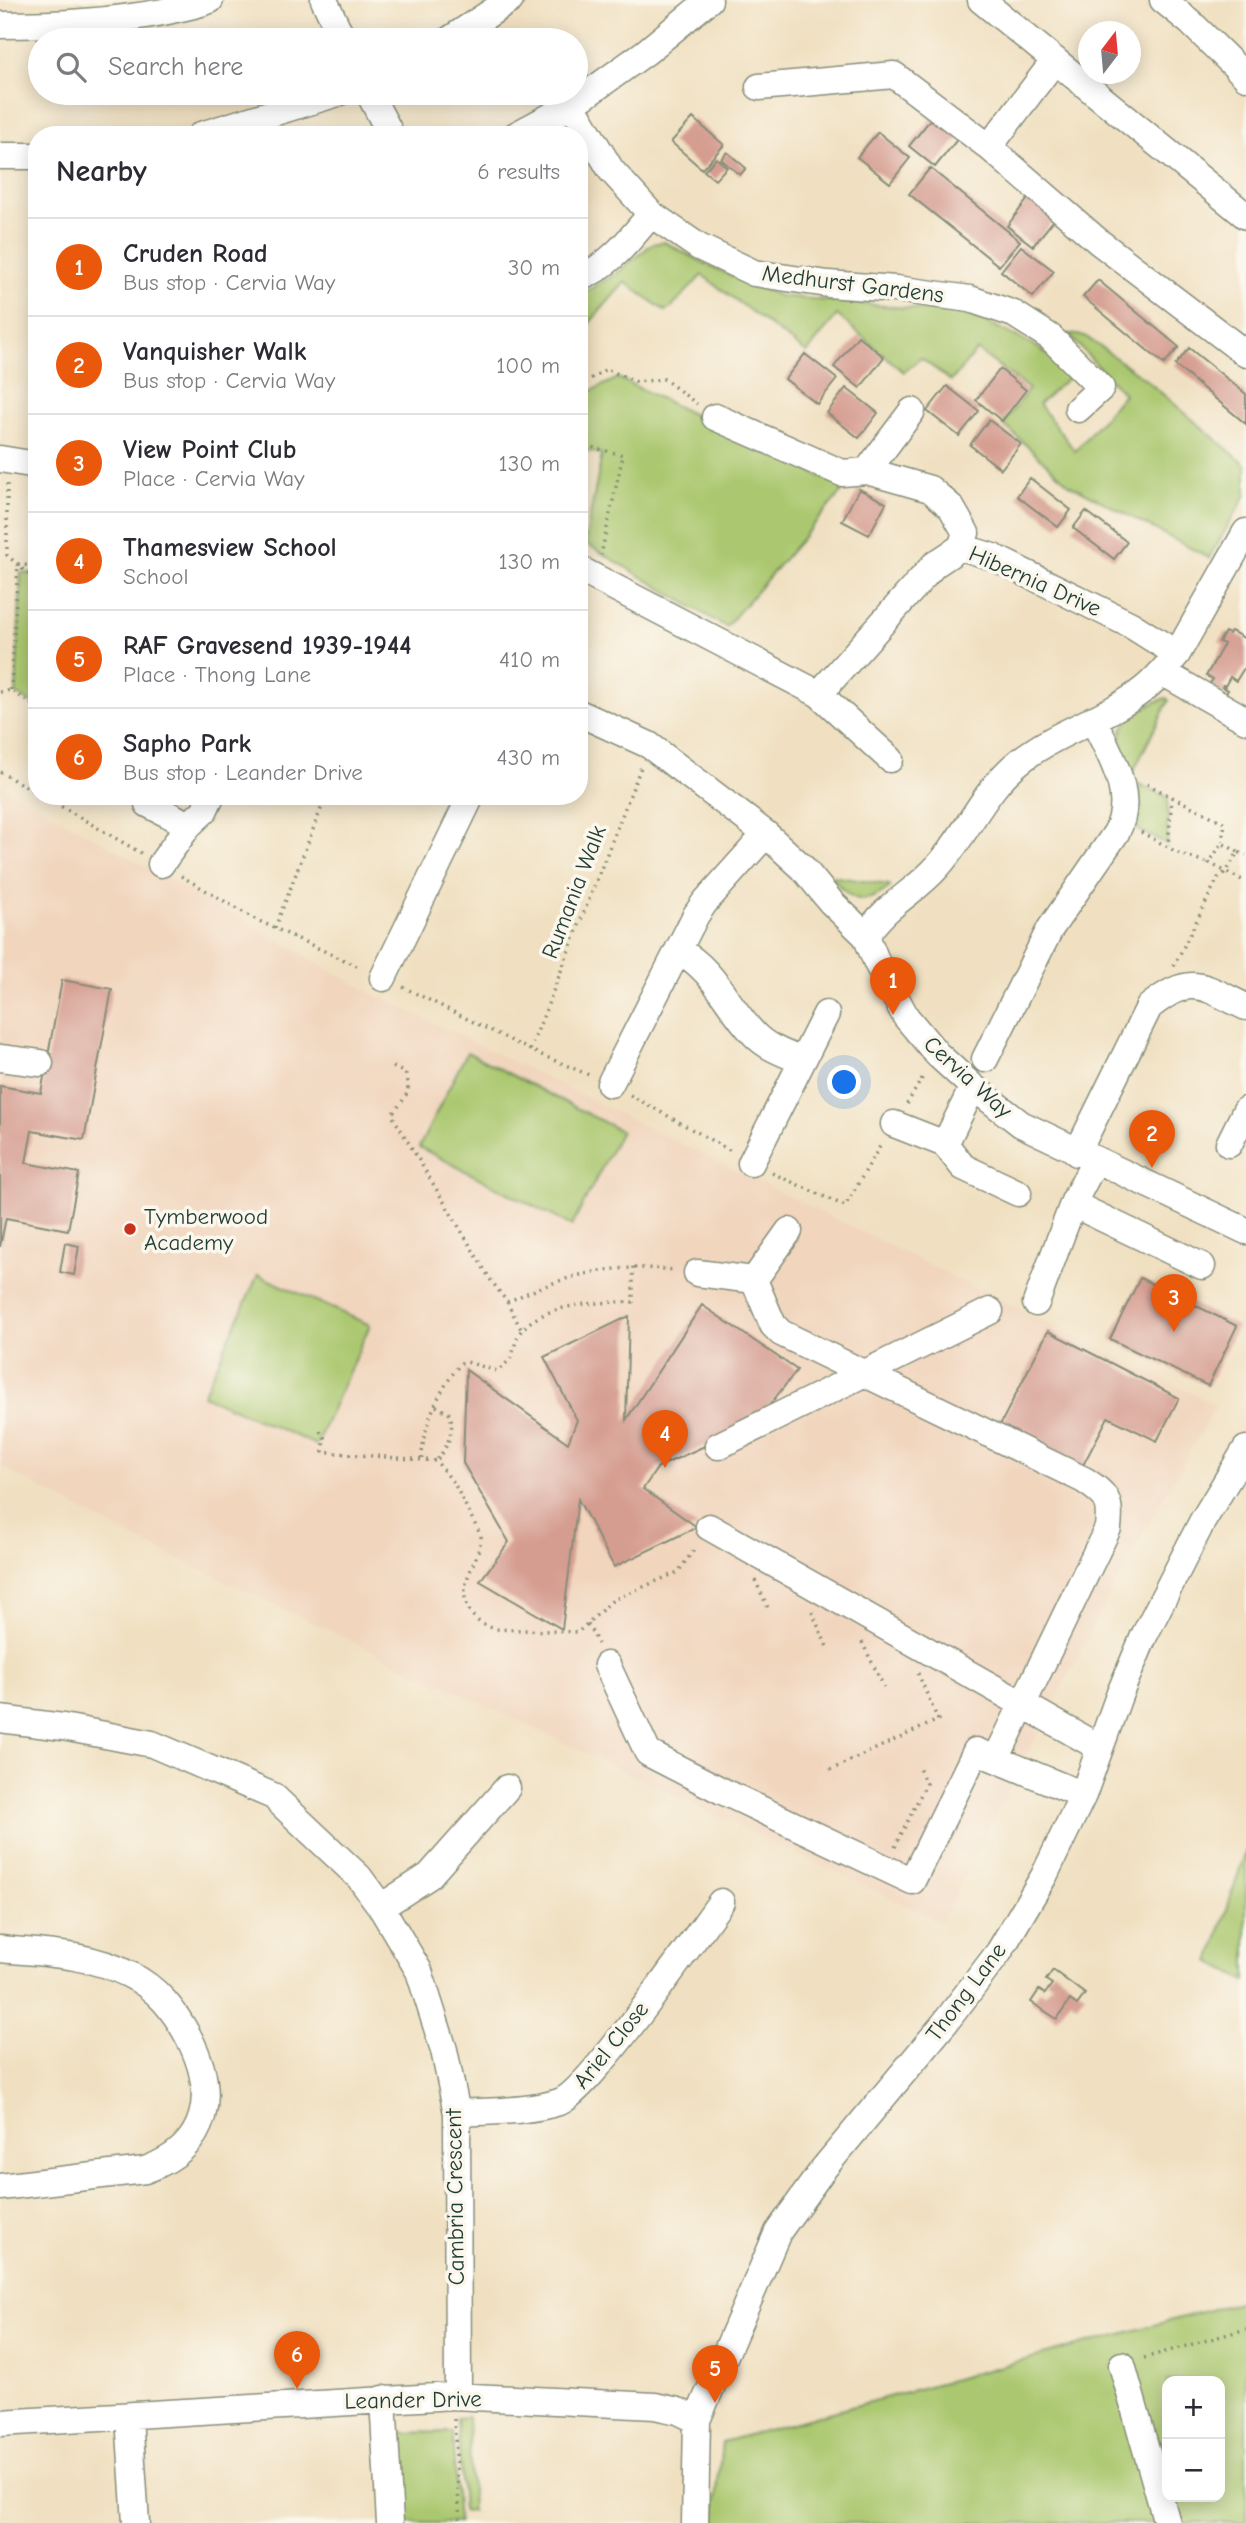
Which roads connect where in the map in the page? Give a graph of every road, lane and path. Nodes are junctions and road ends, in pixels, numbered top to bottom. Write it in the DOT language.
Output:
graph roads {
  1 [pos="210,0"];
  2 [pos="324,0"];
  3 [pos="510,0"];
  4 [pos="709,0"];
  5 [pos="981,0"];
  6 [pos="1163,0"];
  7 [pos="90,11"];
  8 [pos="0,25"];
  9 [pos="337,28"];
  10 [pos="467,28"];
  11 [pos="1055,60"];
  12 [pos="1246,77"];
  13 [pos="759,87"];
  14 [pos="588,94"];
  15 [pos="299,105"];
  16 [pos="375,105"];
  17 [pos="572,105"];
  18 [pos="230,126"];
  19 [pos="386,126"];
  20 [pos="533,126"];
  21 [pos="585,126"];
  22 [pos="588,132"];
  23 [pos="989,147"];
  24 [pos="0,156"];
  25 [pos="28,156"];
  26 [pos="651,214"];
  27 [pos="1246,216"];
  28 [pos="588,275"];
  29 [pos="1246,354"];
  30 [pos="588,380"];
  31 [pos="1078,408"];
  32 [pos="912,411"];
  33 [pos="715,417"];
  34 [pos="588,446"];
  35 [pos="4,460"];
  36 [pos="28,464"];
  37 [pos="867,471"];
  38 [pos="1246,532"];
  39 [pos="961,547"];
  40 [pos="18,564"];
  41 [pos="28,566"];
  42 [pos="588,573"];
  43 [pos="28,574"];
  44 [pos="1170,663"];
  45 [pos="11,690"];
  46 [pos="0,692"];
  47 [pos="819,694"];
  48 [pos="28,702"];
  49 [pos="588,717"];
  50 [pos="1093,719"];
  51 [pos="1246,720"];
  52 [pos="649,746"];
  53 [pos="890,758"];
  54 [pos="0,772"];
  55 [pos="1140,781"];
  56 [pos="28,788"];
  57 [pos="1172,797"];
  58 [pos="59,805"];
  59 [pos="150,805"];
  60 [pos="207,805"];
  61 [pos="323,805"];
  62 [pos="467,805"];
  63 [pos="1122,822"];
  64 [pos="189,825"];
  65 [pos="766,834"];
  66 [pos="1222,843"];
  67 [pos="1168,846"];
  68 [pos="1238,852"];
  69 [pos="1246,855"];
  70 [pos="1209,863"];
  71 [pos="161,864"];
  72 [pos="1227,871"];
  73 [pos="1246,882"];
  74 [pos="275,928"];
  75 [pos="866,936"];
  76 [pos="678,950"];
  77 [pos="383,978"];
  78 [pos="1156,1001"];
  79 [pos="1246,1007"];
  80 [pos="826,1014"];
  81 [pos="530,1050"];
  82 [pos="937,1054"];
  83 [pos="0,1058"];
  84 [pos="985,1059"];
  85 [pos="802,1061"];
  86 [pos="40,1062"];
  87 [pos="393,1067"];
  88 [pos="610,1084"];
  89 [pos="973,1087"];
  90 [pos="1246,1110"];
  91 [pos="894,1124"];
  92 [pos="945,1144"];
  93 [pos="1229,1144"];
  94 [pos="1086,1157"];
  95 [pos="751,1163"];
  96 [pos="1018,1193"];
  97 [pos="1073,1204"];
  98 [pos="789,1231"];
  99 [pos="1246,1231"];
  100 [pos="633,1266"];
  101 [pos="1202,1266"];
  102 [pos="697,1273"];
  103 [pos="754,1280"];
  104 [pos="507,1302"];
  105 [pos="1036,1303"];
  106 [pos="990,1311"];
  107 [pos="522,1331"];
  108 [pos="863,1373"];
  109 [pos="436,1406"];
  110 [pos="320,1431"];
  111 [pos="718,1446"];
  112 [pos="1246,1449"];
  113 [pos="422,1459"];
  114 [pos="436,1461"];
  115 [pos="709,1527"];
  116 [pos="901,1636"];
  117 [pos="861,1640"];
  118 [pos="607,1665"];
  119 [pos="884,1687"];
  120 [pos="1024,1704"];
  121 [pos="0,1719"];
  122 [pos="1100,1748"];
  123 [pos="986,1755"];
  124 [pos="918,1766"];
  125 [pos="830,1770"];
  126 [pos="507,1788"];
  127 [pos="1083,1795"];
  128 [pos="895,1847"];
  129 [pos="721,1902"];
  130 [pos="381,1907"];
  131 [pos="0,1949"];
  132 [pos="457,2113"];
  133 [pos="0,2187"];
  134 [pos="1246,2329"];
  135 [pos="1122,2365"];
  136 [pos="456,2396"];
  137 [pos="383,2399"];
  138 [pos="129,2417"];
  139 [pos="697,2420"];
  140 [pos="0,2423"];
  141 [pos="136,2523"];
  142 [pos="390,2523"];
  143 [pos="460,2523"];
  144 [pos="695,2523"];
  145 [pos="1167,2523"];
  1 -- 7 [label="street"];
  2 -- 9 [label="street"];
  3 -- 10 [label="street"];
  4 -- 14 [label="street"];
  5 -- 11 [label="street"];
  6 -- 12 [label="street"];
  7 -- 8 [label="street"];
  11 -- 23 [label="street"];
  11 -- 27 [label="street"];
  13 -- 23 [label="street"];
  15 -- 18 [label="street"];
  16 -- 19 [label="street"];
  17 -- 20 [label="street"];
  17 -- 21 [label="street, Medhurst Gardens"];
  22 -- 26 [label="street, Medhurst Gardens"];
  23 -- 29 [label="street"];
  24 -- 25 [label="street"];
  26 -- 28 [label="street"];
  26 -- 31 [label="street, Medhurst Gardens"];
  30 -- 33 [label="path"];
  32 -- 37 [label="street"];
  33 -- 37 [label="street"];
  34 -- 42 [label="path"];
  35 -- 36 [label="street"];
  35 -- 40 [label="path"];
  37 -- 39 [label="street"];
  38 -- 44 [label="street"];
  39 -- 44 [label="street, Hibernia Drive"];
  39 -- 47 [label="street, Hibernia Drive"];
  40 -- 41 [label="path"];
  40 -- 43 [label="path"];
  40 -- 45 [label="path"];
  42 -- 47 [label="street"];
  44 -- 50 [label="street"];
  44 -- 51 [label="street, Hibernia Drive"];
  45 -- 46 [label="path"];
  45 -- 48 [label="path"];
  47 -- 53 [label="street"];
  49 -- 52 [label="street, Cervia Way"];
  50 -- 63 [label="street"];
  50 -- 75 [label="street"];
  52 -- 65 [label="street, Cervia Way"];
  52 -- 81 [label="path, Rumania Walk"];
  54 -- 56 [label="path"];
  55 -- 57 [label="path"];
  57 -- 66 [label="path"];
  57 -- 67 [label="path"];
  58 -- 71 [label="path"];
  59 -- 64 [label="street"];
  60 -- 64 [label="street"];
  61 -- 74 [label="path"];
  62 -- 77 [label="street"];
  63 -- 67 [label="path"];
  63 -- 84 [label="street"];
  64 -- 71 [label="street"];
  65 -- 75 [label="street, Cervia Way"];
  65 -- 76 [label="street"];
  66 -- 68 [label="path"];
  66 -- 70 [label="path"];
  67 -- 70 [label="path"];
  68 -- 69 [label="path"];
  68 -- 72 [label="path"];
  70 -- 72 [label="path"];
  71 -- 74 [label="path"];
  72 -- 73 [label="path"];
  72 -- 78 [label="path"];
  74 -- 77 [label="path"];
  75 -- 82 [label="street, Cervia Way"];
  76 -- 85 [label="street"];
  76 -- 88 [label="street"];
  77 -- 81 [label="path"];
  78 -- 79 [label="street"];
  78 -- 94 [label="street"];
  80 -- 85 [label="street"];
  81 -- 88 [label="path"];
  82 -- 89 [label="street, Cervia Way"];
  82 -- 91 [label="path"];
  83 -- 86 [label="street"];
  85 -- 95 [label="street"];
  87 -- 104 [label="path"];
  88 -- 95 [label="path"];
  89 -- 92 [label="street"];
  89 -- 94 [label="street, Cervia Way"];
  90 -- 93 [label="street"];
  91 -- 92 [label="street"];
  91 -- 95 [label="path"];
  92 -- 96 [label="street"];
  94 -- 97 [label="street"];
  94 -- 99 [label="street, Cervia Way"];
  97 -- 101 [label="street"];
  97 -- 105 [label="street"];
  98 -- 103 [label="street"];
  100 -- 102 [label="path"];
  100 -- 104 [label="path"];
  100 -- 107 [label="path"];
  102 -- 103 [label="street"];
  103 -- 108 [label="street"];
  104 -- 107 [label="path"];
  106 -- 108 [label="street"];
  107 -- 109 [label="path"];
  108 -- 111 [label="street"];
  108 -- 120 [label="street"];
  109 -- 113 [label="path"];
  109 -- 114 [label="path"];
  110 -- 113 [label="path"];
  112 -- 122 [label="street, Thong Lane"];
  113 -- 114 [label="path"];
  114 -- 115 [label="path"];
  115 -- 116 [label="street"];
  116 -- 120 [label="street"];
  116 -- 125 [label="path"];
  117 -- 119 [label="path"];
  118 -- 123 [label="street"];
  120 -- 122 [label="street"];
  120 -- 123 [label="street"];
  121 -- 130 [label="street, Cambria Crescent"];
  122 -- 127 [label="street, Thong Lane"];
  123 -- 127 [label="street"];
  124 -- 128 [label="path"];
  126 -- 130 [label="street"];
  127 -- 139 [label="street, Thong Lane"];
  129 -- 132 [label="street, Ariel Close"];
  130 -- 132 [label="street, Cambria Crescent"];
  131 -- 133 [label="street"];
  132 -- 136 [label="street, Cambria Crescent"];
  134 -- 135 [label="path"];
  135 -- 145 [label="street"];
  136 -- 137 [label="street, Leander Drive"];
  136 -- 139 [label="street, Leander Drive"];
  136 -- 143 [label="path"];
  137 -- 138 [label="street, Leander Drive"];
  137 -- 142 [label="street"];
  138 -- 140 [label="street, Leander Drive"];
  138 -- 141 [label="street"];
  139 -- 144 [label="street, Thong Lane"];
}
